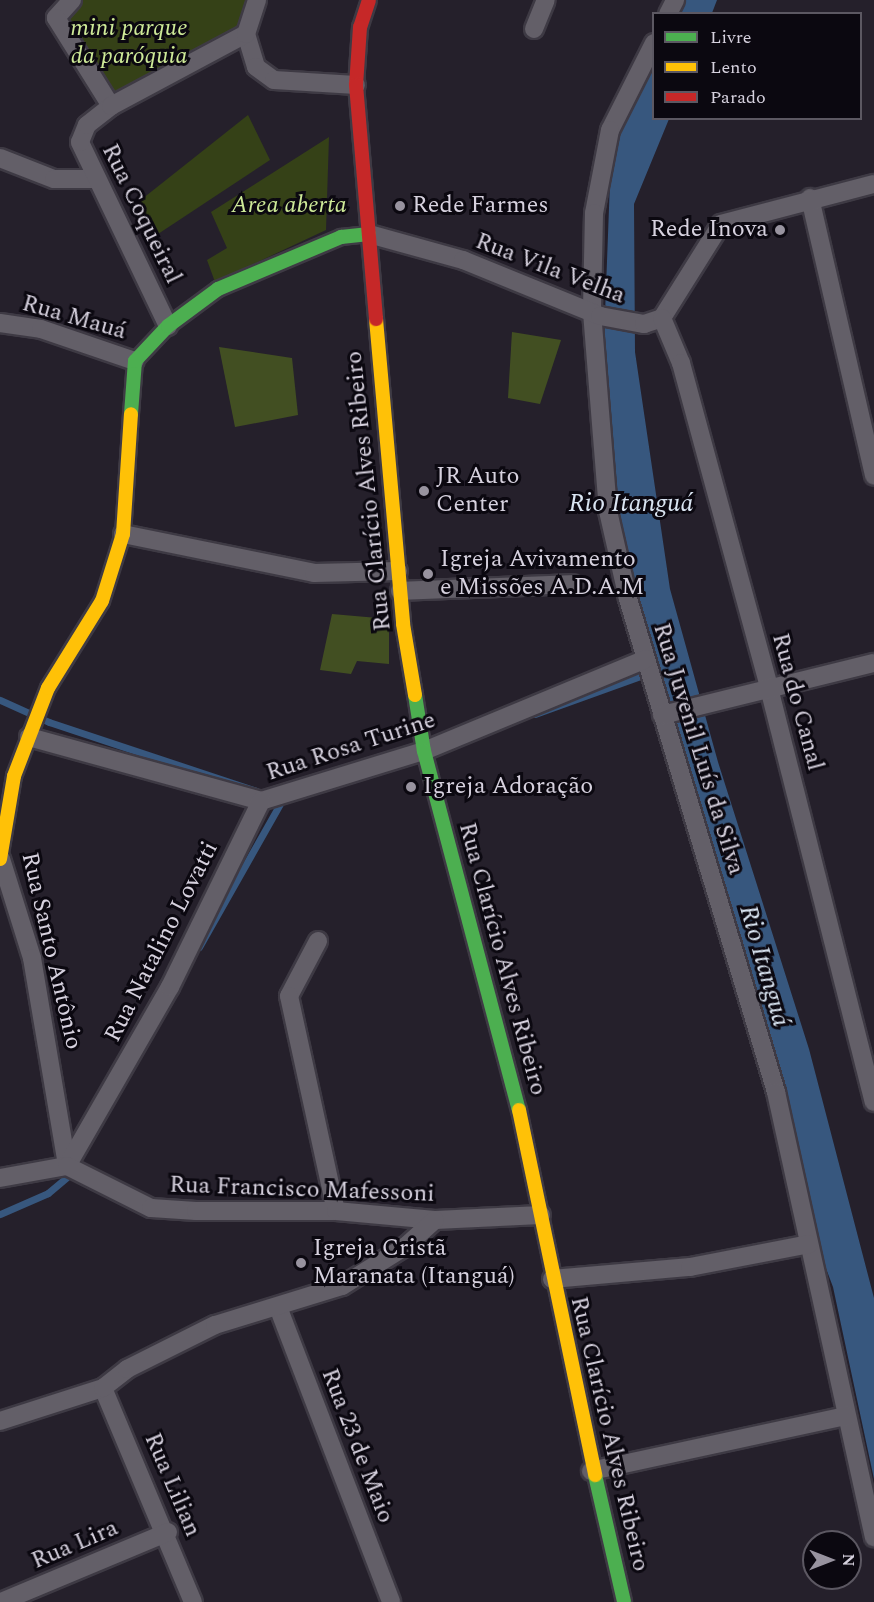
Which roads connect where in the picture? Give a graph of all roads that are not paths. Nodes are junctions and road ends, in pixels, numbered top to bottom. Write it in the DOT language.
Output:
graph roads {
  1 [pos="72,0"];
  2 [pos="257,0"];
  3 [pos="369,0"];
  4 [pos="546,0"];
  5 [pos="534,30"];
  6 [pos="246,34"];
  7 [pos="652,47"];
  8 [pos="356,86"];
  9 [pos="111,105"];
  10 [pos="0,158"];
  11 [pos="96,179"];
  12 [pos="874,184"];
  13 [pos="810,198"];
  14 [pos="369,234"];
  15 [pos="596,314"];
  16 [pos="662,318"];
  17 [pos="0,323"];
  18 [pos="168,326"];
  19 [pos="135,362"];
  20 [pos="874,476"];
  21 [pos="123,534"];
  22 [pos="398,571"];
  23 [pos="573,584"];
  24 [pos="400,591"];
  25 [pos="646,660"];
  26 [pos="874,663"];
  27 [pos="769,688"];
  28 [pos="668,713"];
  29 [pos="29,737"];
  30 [pos="424,752"];
  31 [pos="261,801"];
  32 [pos="1,859"];
  33 [pos="7,902"];
  34 [pos="318,941"];
  35 [pos="874,1102"];
  36 [pos="68,1166"];
  37 [pos="0,1178"];
  38 [pos="336,1211"];
  39 [pos="541,1215"];
  40 [pos="435,1220"];
  41 [pos="809,1244"];
  42 [pos="552,1279"];
  43 [pos="278,1308"];
  44 [pos="103,1388"];
  45 [pos="846,1416"];
  46 [pos="0,1421"];
  47 [pos="591,1472"];
  48 [pos="168,1532"];
  49 [pos="874,1537"];
  50 [pos="1,1602"];
  51 [pos="193,1602"];
  52 [pos="391,1602"];
  53 [pos="624,1602"];
  1 -- 9 [label="street"];
  2 -- 6 [label="street"];
  3 -- 8 [label="street, Rua Clarício Alves Ribeiro"];
  4 -- 5 [label="street"];
  6 -- 8 [label="street"];
  6 -- 9 [label="street, Rua Coqueiral"];
  7 -- 15 [label="street, Rua Juvenil Luís da Silva"];
  8 -- 14 [label="street, Rua Clarício Alves Ribeiro"];
  9 -- 11 [label="street, Rua Coqueiral"];
  10 -- 11 [label="street"];
  11 -- 18 [label="street, Rua Coqueiral"];
  12 -- 13 [label="street"];
  13 -- 16 [label="street"];
  13 -- 20 [label="street"];
  14 -- 15 [label="street, Rua Vila Velha"];
  14 -- 18 [label="street"];
  14 -- 22 [label="street, Rua Clarício Alves Ribeiro"];
  15 -- 16 [label="street, Rua Vila Velha"];
  15 -- 25 [label="street, Rua Juvenil Luís da Silva"];
  16 -- 27 [label="street, Rua do Canal"];
  17 -- 19 [label="street, Rua Mauá"];
  18 -- 19 [label="street"];
  19 -- 21 [label="street, Rua Santo Antônio"];
  21 -- 22 [label="street"];
  21 -- 29 [label="street, Rua Santo Antônio"];
  22 -- 24 [label="street, Rua Clarício Alves Ribeiro"];
  23 -- 24 [label="street"];
  24 -- 30 [label="street, Rua Clarício Alves Ribeiro"];
  25 -- 28 [label="street, Rua Juvenil Luís da Silva"];
  25 -- 30 [label="street, Rua Rosa Turine"];
  26 -- 27 [label="street"];
  27 -- 28 [label="street"];
  27 -- 35 [label="street, Rua do Canal"];
  28 -- 41 [label="street, Rua Juvenil Luís da Silva"];
  29 -- 31 [label="street, Rua Rosa Turine"];
  29 -- 32 [label="street, Rua Santo Antônio"];
  30 -- 31 [label="street, Rua Rosa Turine"];
  30 -- 39 [label="street, Rua Clarício Alves Ribeiro"];
  31 -- 36 [label="street, Rua Natalino Lovatti"];
  32 -- 33 [label="street, Rua Santo Antônio"];
  33 -- 36 [label="street, Rua Santo Antônio"];
  34 -- 38 [label="street"];
  36 -- 37 [label="street"];
  36 -- 38 [label="street, Rua Francisco Mafessoni"];
  38 -- 40 [label="street, Rua Francisco Mafessoni"];
  39 -- 40 [label="street, Rua Francisco Mafessoni"];
  39 -- 42 [label="street, Rua Clarício Alves Ribeiro"];
  40 -- 43 [label="street"];
  41 -- 42 [label="street"];
  41 -- 45 [label="street, Rua Juvenil Luís da Silva"];
  42 -- 47 [label="street, Rua Clarício Alves Ribeiro"];
  43 -- 44 [label="street"];
  43 -- 52 [label="street, Rua 23 de Maio"];
  44 -- 46 [label="street"];
  44 -- 48 [label="street, Rua Lilian"];
  45 -- 47 [label="street"];
  45 -- 49 [label="street, Rua Juvenil Luís da Silva"];
  47 -- 53 [label="street, Rua Clarício Alves Ribeiro"];
  48 -- 50 [label="street, Rua Lira"];
  48 -- 51 [label="street, Rua Lilian"];
}
